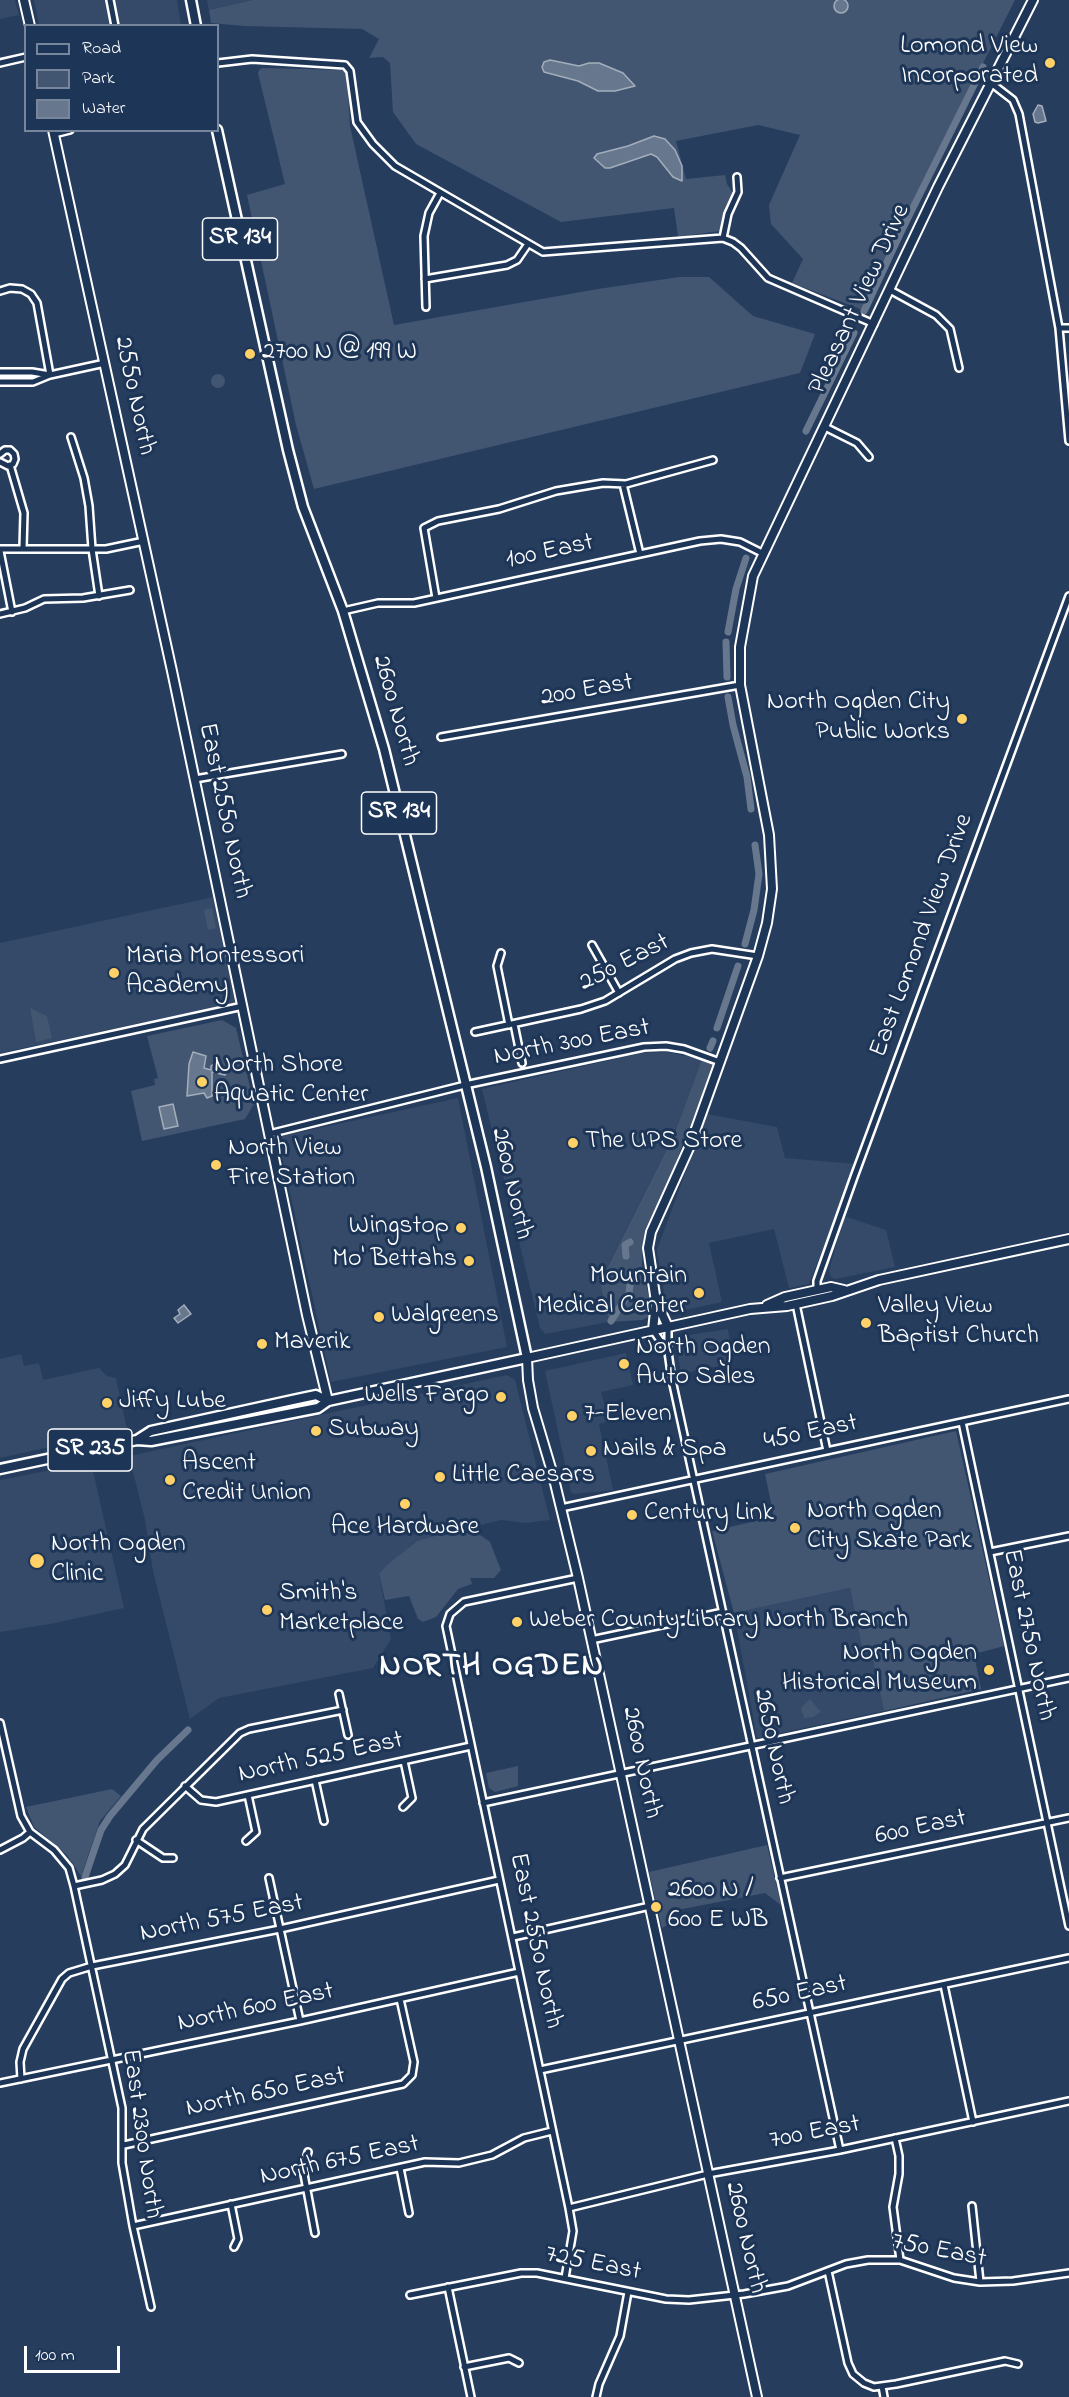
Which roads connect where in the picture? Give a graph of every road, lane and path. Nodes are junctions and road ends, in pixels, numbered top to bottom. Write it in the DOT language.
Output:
graph roads {
  1 [pos="24,0"];
  2 [pos="110,0"];
  3 [pos="191,0"];
  4 [pos="1033,0"];
  5 [pos="30,24"];
  6 [pos="115,24"];
  7 [pos="196,24"];
  8 [pos="24,57"];
  9 [pos="0,63"];
  10 [pos="219,63"];
  11 [pos="991,83"];
  12 [pos="54,132"];
  13 [pos="217,132"];
  14 [pos="737,177"];
  15 [pos="440,193"];
  16 [pos="723,238"];
  17 [pos="528,244"];
  18 [pos="425,279"];
  19 [pos="0,291"];
  20 [pos="890,291"];
  21 [pos="426,307"];
  22 [pos="874,324"];
  23 [pos="1059,328"];
  24 [pos="1069,328"];
  25 [pos="105,363"];
  26 [pos="959,368"];
  27 [pos="0,372"];
  28 [pos="50,375"];
  29 [pos="0,382"];
  30 [pos="825,426"];
  31 [pos="71,437"];
  32 [pos="1069,441"];
  33 [pos="0,454"];
  34 [pos="869,457"];
  35 [pos="713,460"];
  36 [pos="0,462"];
  37 [pos="10,465"];
  38 [pos="623,484"];
  39 [pos="144,541"];
  40 [pos="23,548"];
  41 [pos="92,549"];
  42 [pos="0,550"];
  43 [pos="640,554"];
  44 [pos="764,554"];
  45 [pos="130,590"];
  46 [pos="99,596"];
  47 [pos="1069,596"];
  48 [pos="436,598"];
  49 [pos="343,611"];
  50 [pos="12,612"];
  51 [pos="0,614"];
  52 [pos="1066,617"];
  53 [pos="172,671"];
  54 [pos="740,685"];
  55 [pos="441,737"];
  56 [pos="342,754"];
  57 [pos="195,779"];
  58 [pos="592,945"];
  59 [pos="501,953"];
  60 [pos="758,956"];
  61 [pos="619,993"];
  62 [pos="243,1006"];
  63 [pos="512,1024"];
  64 [pos="475,1032"];
  65 [pos="0,1059"];
  66 [pos="720,1062"];
  67 [pos="522,1063"];
  68 [pos="465,1086"];
  69 [pos="269,1134"];
  70 [pos="1069,1239"];
  71 [pos="817,1290"];
  72 [pos="844,1290"];
  73 [pos="656,1302"];
  74 [pos="796,1304"];
  75 [pos="764,1306"];
  76 [pos="668,1327"];
  77 [pos="653,1330"];
  78 [pos="668,1352"];
  79 [pos="527,1358"];
  80 [pos="1069,1399"];
  81 [pos="328,1401"];
  82 [pos="962,1422"];
  83 [pos="137,1440"];
  84 [pos="827,1450"];
  85 [pos="0,1469"];
  86 [pos="694,1480"];
  87 [pos="561,1508"];
  88 [pos="1069,1536"];
  89 [pos="990,1552"];
  90 [pos="578,1578"];
  91 [pos="723,1612"];
  92 [pos="591,1640"];
  93 [pos="1069,1678"];
  94 [pos="1018,1690"];
  95 [pos="339,1694"];
  96 [pos="343,1710"];
  97 [pos="0,1723"];
  98 [pos="348,1735"];
  99 [pos="471,1746"];
  100 [pos="752,1746"];
  101 [pos="7,1755"];
  102 [pos="0,1756"];
  103 [pos="404,1761"];
  104 [pos="621,1774"];
  105 [pos="315,1780"];
  106 [pos="185,1786"];
  107 [pos="248,1795"];
  108 [pos="483,1803"];
  109 [pos="403,1807"];
  110 [pos="1069,1818"];
  111 [pos="324,1821"];
  112 [pos="1047,1823"];
  113 [pos="30,1832"];
  114 [pos="136,1840"];
  115 [pos="246,1841"];
  116 [pos="0,1850"];
  117 [pos="173,1858"];
  118 [pos="268,1878"];
  119 [pos="780,1878"];
  120 [pos="499,1880"];
  121 [pos="74,1886"];
  122 [pos="650,1906"];
  123 [pos="1069,1926"];
  124 [pos="280,1929"];
  125 [pos="513,1937"];
  126 [pos="1069,1958"];
  127 [pos="92,1966"];
  128 [pos="519,1972"];
  129 [pos="944,1985"];
  130 [pos="400,1999"];
  131 [pos="810,2013"];
  132 [pos="300,2021"];
  133 [pos="679,2041"];
  134 [pos="112,2059"];
  135 [pos="540,2070"];
  136 [pos="21,2079"];
  137 [pos="0,2084"];
  138 [pos="1069,2101"];
  139 [pos="973,2122"];
  140 [pos="552,2131"];
  141 [pos="895,2138"];
  142 [pos="124,2145"];
  143 [pos="840,2150"];
  144 [pos="308,2152"];
  145 [pos="400,2168"];
  146 [pos="708,2174"];
  147 [pos="306,2188"];
  148 [pos="231,2204"];
  149 [pos="972,2206"];
  150 [pos="569,2208"];
  151 [pos="409,2213"];
  152 [pos="133,2226"];
  153 [pos="315,2233"];
  154 [pos="234,2247"];
  155 [pos="900,2260"];
  156 [pos="828,2271"];
  157 [pos="1069,2273"];
  158 [pos="565,2278"];
  159 [pos="980,2282"];
  160 [pos="448,2287"];
  161 [pos="628,2292"];
  162 [pos="410,2295"];
  163 [pos="735,2295"];
  164 [pos="151,2307"];
  165 [pos="519,2363"];
  166 [pos="1018,2364"];
  167 [pos="464,2367"];
  168 [pos="882,2386"];
  169 [pos="471,2397"];
  170 [pos="596,2397"];
  171 [pos="757,2397"];
  172 [pos="884,2397"];
  1 -- 5 [label="street"];
  2 -- 6 [label="street"];
  3 -- 7 [label="main road"];
  4 -- 11 [label="street, Pleasant View Drive"];
  8 -- 9 [label="street"];
  10 -- 15 [label="street"];
  11 -- 20 [label="street, Pleasant View Drive"];
  11 -- 23 [label="street"];
  12 -- 25 [label="street, 2550 North"];
  13 -- 49 [label="main road, 2600 North / SR 134"];
  14 -- 16 [label="street"];
  15 -- 17 [label="street"];
  15 -- 18 [label="street"];
  16 -- 17 [label="street"];
  16 -- 22 [label="street"];
  17 -- 18 [label="street"];
  18 -- 21 [label="street"];
  19 -- 28 [label="street"];
  20 -- 22 [label="street, Pleasant View Drive"];
  20 -- 26 [label="street"];
  22 -- 30 [label="street, Pleasant View Drive"];
  23 -- 24 [label="street"];
  23 -- 32 [label="street"];
  25 -- 28 [label="street"];
  25 -- 39 [label="street, 2550 North"];
  27 -- 28 [label="street"];
  28 -- 29 [label="street"];
  30 -- 34 [label="street"];
  30 -- 44 [label="street, Pleasant View Drive"];
  31 -- 41 [label="street"];
  33 -- 37 [label="street"];
  35 -- 38 [label="street"];
  36 -- 37 [label="street"];
  37 -- 40 [label="street"];
  38 -- 43 [label="street"];
  38 -- 48 [label="street"];
  39 -- 41 [label="street"];
  39 -- 53 [label="street, 2550 North"];
  40 -- 41 [label="street"];
  40 -- 42 [label="street"];
  41 -- 46 [label="street"];
  42 -- 50 [label="street"];
  43 -- 44 [label="street, 100 East"];
  43 -- 48 [label="street, 100 East"];
  44 -- 54 [label="street, Pleasant View Drive"];
  45 -- 46 [label="street"];
  46 -- 50 [label="street"];
  47 -- 52 [label="street, East Lomond View Drive"];
  48 -- 49 [label="street, 100 East"];
  49 -- 68 [label="main road, 2600 North / SR 134"];
  50 -- 51 [label="street"];
  52 -- 71 [label="street, East Lomond View Drive"];
  53 -- 57 [label="street, East 2550 North"];
  54 -- 55 [label="street, 200 East"];
  54 -- 60 [label="street, Pleasant View Drive"];
  56 -- 57 [label="street"];
  57 -- 62 [label="street, East 2550 North"];
  58 -- 61 [label="street"];
  59 -- 63 [label="street"];
  60 -- 61 [label="street, 250 East"];
  60 -- 66 [label="street, Pleasant View Drive"];
  61 -- 63 [label="street, 250 East"];
  62 -- 65 [label="street"];
  62 -- 69 [label="street"];
  63 -- 64 [label="street, 250 East"];
  63 -- 67 [label="street"];
  66 -- 68 [label="street, North 300 East"];
  66 -- 73 [label="street, Pleasant View Drive"];
  68 -- 69 [label="street, North 300 East"];
  68 -- 79 [label="main road, 2600 North / SR 134"];
  69 -- 81 [label="street"];
  70 -- 72 [label="street"];
  71 -- 72 [label="street"];
  71 -- 75 [label="street"];
  72 -- 74 [label="street"];
  73 -- 76 [label="street"];
  73 -- 77 [label="street"];
  74 -- 75 [label="street"];
  74 -- 84 [label="street"];
  75 -- 76 [label="street"];
  76 -- 77 [label="street"];
  76 -- 78 [label="street, 2650 North"];
  77 -- 78 [label="street, 2650 North"];
  77 -- 79 [label="street"];
  78 -- 86 [label="street, 2650 North"];
  79 -- 81 [label="main road, SR 235"];
  79 -- 87 [label="street, 2600 North"];
  80 -- 82 [label="street, 450 East"];
  81 -- 83 [label="main road, SR 235"];
  81 -- 83 [label="main road, SR 235"];
  82 -- 84 [label="street, 450 East"];
  82 -- 89 [label="street, East 2750 North"];
  83 -- 85 [label="main road, SR 235"];
  84 -- 86 [label="street, 450 East"];
  86 -- 87 [label="street, 450 East"];
  86 -- 91 [label="street, 2650 North"];
  87 -- 90 [label="street, 2600 North"];
  88 -- 89 [label="street"];
  89 -- 94 [label="street, East 2750 North"];
  90 -- 92 [label="street, 2600 North"];
  90 -- 99 [label="street, East 2550 North"];
  91 -- 92 [label="street"];
  91 -- 100 [label="street, 2650 North"];
  92 -- 104 [label="street, 2600 North"];
  93 -- 94 [label="street"];
  94 -- 100 [label="street"];
  94 -- 112 [label="street, East 2750 North"];
  95 -- 96 [label="street"];
  96 -- 98 [label="street"];
  96 -- 106 [label="street"];
  97 -- 101 [label="street"];
  99 -- 103 [label="street, North 525 East"];
  99 -- 108 [label="street, East 2550 North"];
  100 -- 104 [label="street"];
  100 -- 119 [label="street, 2650 North"];
  101 -- 102 [label="street"];
  101 -- 113 [label="street"];
  103 -- 105 [label="street, North 525 East"];
  103 -- 109 [label="street"];
  104 -- 108 [label="street"];
  104 -- 122 [label="street, 2600 North"];
  105 -- 107 [label="street, North 525 East"];
  105 -- 111 [label="street"];
  106 -- 107 [label="street, North 525 East"];
  106 -- 114 [label="street"];
  107 -- 115 [label="street"];
  108 -- 120 [label="street, East 2550 North"];
  110 -- 112 [label="street, 600 East"];
  112 -- 119 [label="street, 600 East"];
  112 -- 123 [label="street, East 2750 North"];
  113 -- 116 [label="street"];
  113 -- 121 [label="street, East 2300 North"];
  114 -- 117 [label="street"];
  114 -- 121 [label="street"];
  118 -- 124 [label="street"];
  119 -- 131 [label="street, 2650 North"];
  120 -- 124 [label="street, North 575 East"];
  120 -- 125 [label="street, East 2550 North"];
  121 -- 127 [label="street, East 2300 North"];
  122 -- 125 [label="street"];
  122 -- 133 [label="street, 2600 North"];
  124 -- 127 [label="street, North 575 East"];
  124 -- 132 [label="street"];
  125 -- 128 [label="street, East 2550 North"];
  126 -- 129 [label="street, 650 East"];
  127 -- 134 [label="street, East 2300 North"];
  127 -- 136 [label="street, North 575 East"];
  128 -- 130 [label="street, North 600 East"];
  128 -- 135 [label="street, East 2550 North"];
  129 -- 131 [label="street, 650 East"];
  129 -- 139 [label="street"];
  130 -- 132 [label="street, North 600 East"];
  130 -- 142 [label="street, North 650 East"];
  131 -- 133 [label="street, 650 East"];
  131 -- 143 [label="street, 2650 North"];
  132 -- 134 [label="street, North 600 East"];
  133 -- 135 [label="street, 650 East"];
  133 -- 146 [label="street, 2600 North"];
  134 -- 136 [label="street, North 600 East"];
  134 -- 142 [label="street, East 2300 North"];
  135 -- 140 [label="street, East 2550 North"];
  136 -- 137 [label="street, North 600 East"];
  138 -- 139 [label="street, 700 East"];
  139 -- 141 [label="street, 700 East"];
  140 -- 145 [label="street, North 675 East"];
  140 -- 150 [label="street, East 2550 North"];
  141 -- 143 [label="street, 700 East"];
  141 -- 155 [label="street"];
  142 -- 152 [label="street, East 2300 North"];
  143 -- 146 [label="street, 700 East"];
  144 -- 147 [label="street"];
  145 -- 147 [label="street, North 675 East"];
  145 -- 151 [label="street"];
  146 -- 150 [label="street, 700 East"];
  146 -- 163 [label="street, 2600 North"];
  147 -- 148 [label="street, North 675 East"];
  147 -- 153 [label="street"];
  148 -- 152 [label="street, North 675 East"];
  148 -- 154 [label="street"];
  149 -- 159 [label="street"];
  150 -- 158 [label="street, East 2550 North"];
  152 -- 164 [label="street, East 2300 North"];
  155 -- 156 [label="street, 750 East"];
  155 -- 159 [label="street, 750 East"];
  156 -- 163 [label="street, 750 East"];
  156 -- 168 [label="street"];
  157 -- 159 [label="street, 750 East"];
  158 -- 160 [label="street, 725 East"];
  158 -- 161 [label="street, 725 East"];
  160 -- 162 [label="street, 725 East"];
  160 -- 167 [label="street"];
  161 -- 163 [label="street, 725 East"];
  161 -- 170 [label="street"];
  163 -- 171 [label="street, 2600 North"];
  165 -- 167 [label="street"];
  166 -- 168 [label="street"];
  167 -- 169 [label="street"];
  168 -- 172 [label="street"];
}
